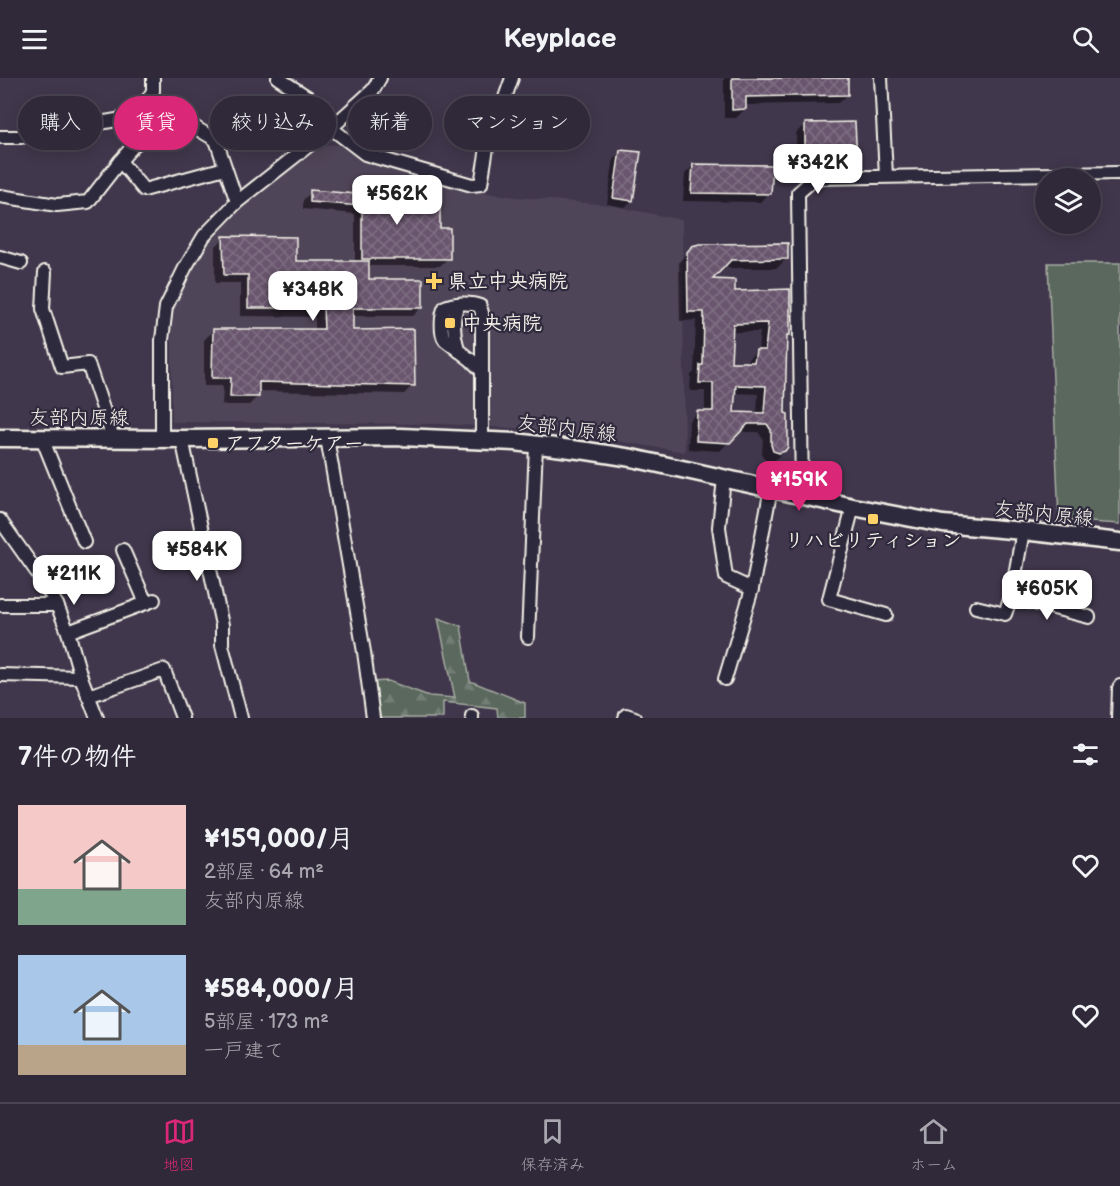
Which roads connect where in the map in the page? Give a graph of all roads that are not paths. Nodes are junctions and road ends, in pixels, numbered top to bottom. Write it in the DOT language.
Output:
graph roads {
  1 [pos="153,78"];
  2 [pos="278,78"];
  3 [pos="380,78"];
  4 [pos="512,78"];
  5 [pos="881,78"];
  6 [pos="150,96"];
  7 [pos="306,96"];
  8 [pos="114,120"];
  9 [pos="336,123"];
  10 [pos="198,129"];
  11 [pos="336,132"];
  12 [pos="0,137"];
  13 [pos="130,150"];
  14 [pos="303,150"];
  15 [pos="120,161"];
  16 [pos="225,168"];
  17 [pos="1120,173"];
  18 [pos="886,176"];
  19 [pos="0,196"];
  20 [pos="237,202"];
  21 [pos="0,257"];
  22 [pos="21,263"];
  23 [pos="45,272"];
  24 [pos="482,371"];
  25 [pos="0,438"];
  26 [pos="42,438"];
  27 [pos="113,438"];
  28 [pos="327,438"];
  29 [pos="162,439"];
  30 [pos="182,439"];
  31 [pos="482,440"];
  32 [pos="536,445"];
  33 [pos="724,478"];
  34 [pos="771,488"];
  35 [pos="802,495"];
  36 [pos="853,507"];
  37 [pos="0,520"];
  38 [pos="1023,531"];
  39 [pos="84,542"];
  40 [pos="1120,542"];
  41 [pos="123,550"];
  42 [pos="752,589"];
  43 [pos="1011,597"];
  44 [pos="0,605"];
  45 [pos="57,605"];
  46 [pos="976,607"];
  47 [pos="886,615"];
  48 [pos="1089,617"];
  49 [pos="68,632"];
  50 [pos="528,637"];
  51 [pos="0,675"];
  52 [pos="81,677"];
  53 [pos="725,679"];
  54 [pos="1120,686"];
  55 [pos="88,696"];
  56 [pos="97,718"];
  57 [pos="182,718"];
  58 [pos="241,718"];
  59 [pos="373,718"];
  60 [pos="625,718"];
  61 [pos="635,718"];
  62 [pos="1118,718"];
  1 -- 6 [label="street"];
  2 -- 7 [label="street"];
  3 -- 9 [label="street"];
  4 -- 11 [label="street"];
  5 -- 18 [label="street"];
  8 -- 12 [label="street"];
  10 -- 16 [label="street"];
  13 -- 15 [label="street"];
  14 -- 20 [label="street"];
  15 -- 16 [label="street"];
  15 -- 19 [label="street"];
  16 -- 20 [label="street"];
  17 -- 18 [label="street"];
  18 -- 35 [label="street"];
  20 -- 29 [label="street"];
  21 -- 22 [label="street"];
  23 -- 27 [label="street"];
  24 -- 24 [label="street"];
  24 -- 31 [label="street"];
  25 -- 26 [label="main road, 友部内原線"];
  26 -- 27 [label="main road, 友部内原線"];
  26 -- 39 [label="street"];
  27 -- 29 [label="main road, 友部内原線"];
  28 -- 30 [label="main road, 友部内原線"];
  28 -- 31 [label="main road, 友部内原線"];
  28 -- 59 [label="street"];
  29 -- 30 [label="main road, 友部内原線"];
  30 -- 58 [label="street"];
  31 -- 32 [label="main road, 友部内原線"];
  32 -- 33 [label="main road, 友部内原線"];
  32 -- 50 [label="street"];
  33 -- 34 [label="main road, 友部内原線"];
  33 -- 42 [label="street"];
  34 -- 35 [label="main road, 友部内原線"];
  34 -- 42 [label="street"];
  35 -- 36 [label="main road, 友部内原線"];
  36 -- 38 [label="main road, 友部内原線"];
  36 -- 47 [label="street"];
  37 -- 45 [label="street"];
  38 -- 40 [label="main road, 友部内原線"];
  38 -- 43 [label="street"];
  41 -- 49 [label="street"];
  42 -- 53 [label="street"];
  43 -- 46 [label="street"];
  43 -- 48 [label="street"];
  44 -- 45 [label="street"];
  45 -- 49 [label="street"];
  49 -- 52 [label="street"];
  51 -- 52 [label="street"];
  52 -- 55 [label="street"];
  54 -- 62 [label="street"];
  55 -- 56 [label="street"];
  55 -- 57 [label="street"];
  60 -- 61 [label="street"];
}
